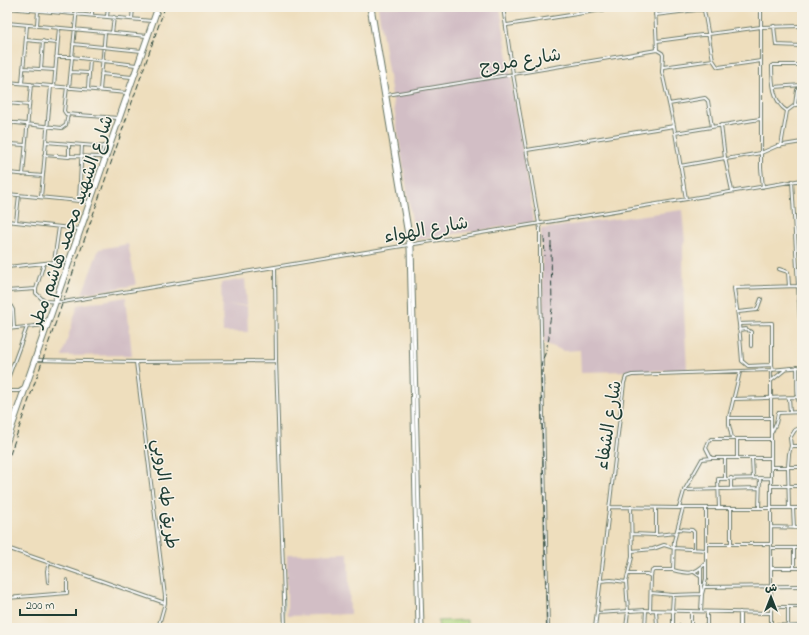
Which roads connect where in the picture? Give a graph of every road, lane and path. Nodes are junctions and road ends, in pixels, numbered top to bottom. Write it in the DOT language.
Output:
graph roads {
  1 [pos="62,7"];
  2 [pos="77,7"];
  3 [pos="92,7"];
  4 [pos="108,7"];
  5 [pos="133,7"];
  6 [pos="158,7"];
  7 [pos="371,7"];
  8 [pos="503,7"];
  9 [pos="621,7"];
  10 [pos="655,7"];
  11 [pos="721,7"];
  12 [pos="761,7"];
  13 [pos="7,8"];
  14 [pos="17,8"];
  15 [pos="30,8"];
  16 [pos="711,8"];
  17 [pos="704,10"];
  18 [pos="38,11"];
  19 [pos="62,12"];
  20 [pos="76,14"];
  21 [pos="92,15"];
  22 [pos="655,15"];
  23 [pos="107,17"];
  24 [pos="114,18"];
  25 [pos="132,19"];
  26 [pos="152,21"];
  27 [pos="7,23"];
  28 [pos="27,25"];
  29 [pos="507,25"];
  30 [pos="37,26"];
  31 [pos="774,26"];
  32 [pos="802,26"];
  33 [pos="761,27"];
  34 [pos="59,28"];
  35 [pos="75,29"];
  36 [pos="104,32"];
  37 [pos="112,33"];
  38 [pos="708,35"];
  39 [pos="147,36"];
  40 [pos="26,40"];
  41 [pos="43,41"];
  42 [pos="657,41"];
  43 [pos="58,42"];
  44 [pos="73,44"];
  45 [pos="103,46"];
  46 [pos="801,46"];
  47 [pos="657,50"];
  48 [pos="142,51"];
  49 [pos="802,53"];
  50 [pos="56,57"];
  51 [pos="72,57"];
  52 [pos="90,59"];
  53 [pos="102,60"];
  54 [pos="713,60"];
  55 [pos="762,61"];
  56 [pos="136,65"];
  57 [pos="802,65"];
  58 [pos="23,68"];
  59 [pos="663,68"];
  60 [pos="41,69"];
  61 [pos="55,70"];
  62 [pos="71,72"];
  63 [pos="88,73"];
  64 [pos="101,74"];
  65 [pos="513,74"];
  66 [pos="132,77"];
  67 [pos="7,82"];
  68 [pos="22,83"];
  69 [pos="31,84"];
  70 [pos="52,86"];
  71 [pos="802,86"];
  72 [pos="774,87"];
  73 [pos="68,88"];
  74 [pos="88,89"];
  75 [pos="100,90"];
  76 [pos="127,93"];
  77 [pos="387,95"];
  78 [pos="7,103"];
  79 [pos="669,104"];
  80 [pos="802,104"];
  81 [pos="29,105"];
  82 [pos="795,105"];
  83 [pos="787,111"];
  84 [pos="68,114"];
  85 [pos="118,118"];
  86 [pos="761,118"];
  87 [pos="7,122"];
  88 [pos="11,122"];
  89 [pos="27,124"];
  90 [pos="721,125"];
  91 [pos="47,126"];
  92 [pos="674,126"];
  93 [pos="712,127"];
  94 [pos="675,133"];
  95 [pos="46,142"];
  96 [pos="802,142"];
  97 [pos="8,144"];
  98 [pos="69,144"];
  99 [pos="25,145"];
  100 [pos="82,145"];
  101 [pos="106,146"];
  102 [pos="781,146"];
  103 [pos="526,150"];
  104 [pos="761,153"];
  105 [pos="44,155"];
  106 [pos="70,156"];
  107 [pos="82,156"];
  108 [pos="7,157"];
  109 [pos="396,157"];
  110 [pos="725,158"];
  111 [pos="103,159"];
  112 [pos="7,162"];
  113 [pos="680,166"];
  114 [pos="7,173"];
  115 [pos="23,174"];
  116 [pos="43,176"];
  117 [pos="802,180"];
  118 [pos="792,182"];
  119 [pos="763,187"];
  120 [pos="732,192"];
  121 [pos="7,194"];
  122 [pos="19,195"];
  123 [pos="41,198"];
  124 [pos="686,198"];
  125 [pos="79,201"];
  126 [pos="90,202"];
  127 [pos="7,221"];
  128 [pos="16,222"];
  129 [pos="539,222"];
  130 [pos="59,227"];
  131 [pos="79,230"];
  132 [pos="410,245"];
  133 [pos="54,262"];
  134 [pos="44,263"];
  135 [pos="68,263"];
  136 [pos="7,267"];
  137 [pos="275,267"];
  138 [pos="779,269"];
  139 [pos="802,281"];
  140 [pos="798,282"];
  141 [pos="789,286"];
  142 [pos="798,286"];
  143 [pos="36,289"];
  144 [pos="8,291"];
  145 [pos="761,299"];
  146 [pos="55,301"];
  147 [pos="738,312"];
  148 [pos="739,324"];
  149 [pos="45,325"];
  150 [pos="27,327"];
  151 [pos="14,328"];
  152 [pos="7,329"];
  153 [pos="739,330"];
  154 [pos="801,330"];
  155 [pos="751,346"];
  156 [pos="802,355"];
  157 [pos="36,360"];
  158 [pos="276,361"];
  159 [pos="136,362"];
  160 [pos="772,365"];
  161 [pos="797,367"];
  162 [pos="802,367"];
  163 [pos="786,368"];
  164 [pos="772,370"];
  165 [pos="740,372"];
  166 [pos="8,374"];
  167 [pos="7,381"];
  168 [pos="771,381"];
  169 [pos="23,389"];
  170 [pos="7,391"];
  171 [pos="798,397"];
  172 [pos="771,398"];
  173 [pos="789,398"];
  174 [pos="733,399"];
  175 [pos="801,407"];
  176 [pos="18,408"];
  177 [pos="790,412"];
  178 [pos="802,412"];
  179 [pos="729,418"];
  180 [pos="771,418"];
  181 [pos="802,427"];
  182 [pos="8,432"];
  183 [pos="771,433"];
  184 [pos="7,436"];
  185 [pos="732,439"];
  186 [pos="737,439"];
  187 [pos="771,439"];
  188 [pos="7,444"];
  189 [pos="791,446"];
  190 [pos="802,446"];
  191 [pos="711,458"];
  192 [pos="737,458"];
  193 [pos="752,458"];
  194 [pos="772,458"];
  195 [pos="725,459"];
  196 [pos="771,467"];
  197 [pos="788,467"];
  198 [pos="802,467"];
  199 [pos="725,478"];
  200 [pos="731,478"];
  201 [pos="753,478"];
  202 [pos="760,478"];
  203 [pos="771,478"];
  204 [pos="771,486"];
  205 [pos="789,486"];
  206 [pos="802,486"];
  207 [pos="731,488"];
  208 [pos="759,488"];
  209 [pos="718,489"];
  210 [pos="684,490"];
  211 [pos="609,507"];
  212 [pos="631,507"];
  213 [pos="656,508"];
  214 [pos="679,508"];
  215 [pos="683,508"];
  216 [pos="706,508"];
  217 [pos="719,508"];
  218 [pos="731,508"];
  219 [pos="759,508"];
  220 [pos="771,508"];
  221 [pos="790,508"];
  222 [pos="794,508"];
  223 [pos="802,508"];
  224 [pos="771,527"];
  225 [pos="794,528"];
  226 [pos="802,528"];
  227 [pos="678,529"];
  228 [pos="677,533"];
  229 [pos="632,534"];
  230 [pos="656,535"];
  231 [pos="706,544"];
  232 [pos="731,544"];
  233 [pos="771,544"];
  234 [pos="7,548"];
  235 [pos="674,548"];
  236 [pos="771,548"];
  237 [pos="794,548"];
  238 [pos="802,548"];
  239 [pos="694,549"];
  240 [pos="706,550"];
  241 [pos="632,551"];
  242 [pos="49,562"];
  243 [pos="706,563"];
  244 [pos="701,568"];
  245 [pos="771,568"];
  246 [pos="794,568"];
  247 [pos="802,568"];
  248 [pos="673,570"];
  249 [pos="694,572"];
  250 [pos="628,574"];
  251 [pos="650,576"];
  252 [pos="700,576"];
  253 [pos="67,580"];
  254 [pos="600,581"];
  255 [pos="48,582"];
  256 [pos="626,582"];
  257 [pos="802,586"];
  258 [pos="705,587"];
  259 [pos="771,588"];
  260 [pos="650,593"];
  261 [pos="673,594"];
  262 [pos="702,594"];
  263 [pos="7,598"];
  264 [pos="165,603"];
  265 [pos="771,607"];
  266 [pos="788,607"];
  267 [pos="802,607"];
  268 [pos="646,610"];
  269 [pos="650,610"];
  270 [pos="628,611"];
  271 [pos="656,611"];
  272 [pos="672,611"];
  273 [pos="691,611"];
  274 [pos="701,611"];
  275 [pos="707,612"];
  276 [pos="740,612"];
  277 [pos="771,612"];
  278 [pos="597,613"];
  279 [pos="657,626"];
  280 [pos="673,626"];
  281 [pos="691,626"];
  282 [pos="788,626"];
  283 [pos="802,626"];
  284 [pos="645,627"];
  285 [pos="683,627"];
  286 [pos="707,627"];
  287 [pos="771,627"];
  288 [pos="793,627"];
  289 [pos="158,628"];
  290 [pos="285,628"];
  291 [pos="418,628"];
  292 [pos="422,628"];
  293 [pos="548,628"];
  294 [pos="595,628"];
  295 [pos="626,628"];
  296 [pos="740,628"];
  1 -- 19 [label="street"];
  2 -- 20 [label="street"];
  3 -- 21 [label="street"];
  4 -- 23 [label="street"];
  5 -- 25 [label="street"];
  6 -- 26 [label="main road, شارع الشهيد محمد هاشم مطر"];
  6 -- 111 [label="main road, شارع الشهيد محمد هاشم مطر"];
  7 -- 77 [label="main road"];
  7 -- 109 [label="main road"];
  8 -- 29 [label="street"];
  9 -- 29 [label="street"];
  10 -- 22 [label="street"];
  11 -- 16 [label="street"];
  12 -- 33 [label="street"];
  13 -- 14 [label="street"];
  14 -- 15 [label="street"];
  15 -- 18 [label="street"];
  16 -- 17 [label="street"];
  17 -- 22 [label="street"];
  17 -- 38 [label="street"];
  18 -- 19 [label="street"];
  18 -- 30 [label="street"];
  19 -- 20 [label="street"];
  20 -- 21 [label="street"];
  20 -- 35 [label="street"];
  21 -- 23 [label="street"];
  22 -- 42 [label="street"];
  23 -- 24 [label="street"];
  24 -- 25 [label="street"];
  24 -- 37 [label="street"];
  25 -- 26 [label="street"];
  26 -- 39 [label="main road, شارع الشهيد محمد هاشم مطر"];
  27 -- 28 [label="street"];
  28 -- 30 [label="street"];
  28 -- 40 [label="street"];
  29 -- 65 [label="street"];
  30 -- 34 [label="street"];
  31 -- 32 [label="street"];
  31 -- 33 [label="street"];
  31 -- 46 [label="street"];
  33 -- 38 [label="street"];
  33 -- 55 [label="street"];
  34 -- 35 [label="street"];
  34 -- 43 [label="street"];
  35 -- 36 [label="street"];
  35 -- 44 [label="street"];
  36 -- 37 [label="street"];
  36 -- 45 [label="street"];
  37 -- 39 [label="street"];
  38 -- 42 [label="street"];
  38 -- 54 [label="street"];
  39 -- 48 [label="main road, شارع الشهيد محمد هاشم مطر"];
  40 -- 41 [label="street"];
  40 -- 58 [label="street"];
  41 -- 43 [label="street"];
  41 -- 60 [label="street"];
  42 -- 47 [label="street"];
  43 -- 50 [label="street"];
  44 -- 45 [label="street"];
  44 -- 51 [label="street"];
  45 -- 48 [label="street"];
  45 -- 53 [label="street"];
  46 -- 49 [label="street"];
  47 -- 59 [label="street"];
  47 -- 65 [label="street, شارع مروج"];
  48 -- 56 [label="main road, شارع الشهيد محمد هاشم مطر"];
  50 -- 51 [label="street"];
  50 -- 61 [label="street"];
  51 -- 52 [label="street"];
  51 -- 62 [label="street"];
  52 -- 53 [label="street"];
  52 -- 63 [label="street"];
  53 -- 56 [label="street"];
  53 -- 64 [label="street"];
  54 -- 55 [label="street"];
  54 -- 59 [label="street"];
  55 -- 86 [label="street"];
  56 -- 66 [label="main road, شارع الشهيد محمد هاشم مطر"];
  57 -- 72 [label="street"];
  58 -- 60 [label="street"];
  58 -- 68 [label="street"];
  59 -- 79 [label="street"];
  60 -- 61 [label="street"];
  61 -- 70 [label="street"];
  62 -- 63 [label="street"];
  62 -- 73 [label="street"];
  63 -- 74 [label="street"];
  64 -- 66 [label="street"];
  64 -- 75 [label="street"];
  65 -- 77 [label="street, شارع مروج"];
  65 -- 103 [label="street"];
  66 -- 76 [label="main road, شارع الشهيد محمد هاشم مطر"];
  67 -- 68 [label="street"];
  68 -- 69 [label="street"];
  69 -- 70 [label="street"];
  69 -- 81 [label="street"];
  70 -- 73 [label="street"];
  70 -- 91 [label="street"];
  71 -- 72 [label="street"];
  71 -- 82 [label="street"];
  72 -- 83 [label="street"];
  73 -- 74 [label="street"];
  73 -- 84 [label="street"];
  74 -- 75 [label="street"];
  75 -- 76 [label="street"];
  76 -- 85 [label="main road, شارع الشهيد محمد هاشم مطر"];
  77 -- 109 [label="main road"];
  78 -- 81 [label="street"];
  79 -- 92 [label="street"];
  79 -- 93 [label="street"];
  80 -- 82 [label="street"];
  81 -- 89 [label="street"];
  82 -- 83 [label="street"];
  83 -- 102 [label="street"];
  84 -- 85 [label="street"];
  84 -- 91 [label="street"];
  85 -- 101 [label="main road, شارع الشهيد محمد هاشم مطر"];
  86 -- 90 [label="street"];
  86 -- 104 [label="street"];
  87 -- 88 [label="street"];
  88 -- 89 [label="street"];
  88 -- 97 [label="street"];
  89 -- 91 [label="street"];
  89 -- 99 [label="street"];
  90 -- 93 [label="street"];
  90 -- 110 [label="street"];
  91 -- 95 [label="street"];
  92 -- 94 [label="street"];
  92 -- 103 [label="street"];
  93 -- 94 [label="street"];
  94 -- 113 [label="street"];
  95 -- 98 [label="street"];
  95 -- 105 [label="street"];
  96 -- 102 [label="street"];
  97 -- 99 [label="street"];
  97 -- 108 [label="street"];
  98 -- 100 [label="street"];
  98 -- 106 [label="street"];
  99 -- 115 [label="street"];
  100 -- 101 [label="street"];
  100 -- 107 [label="street"];
  101 -- 111 [label="main road, شارع الشهيد محمد هاشم مطر"];
  102 -- 104 [label="street"];
  103 -- 129 [label="street"];
  104 -- 110 [label="street"];
  104 -- 119 [label="street"];
  105 -- 106 [label="street"];
  105 -- 116 [label="street"];
  106 -- 107 [label="street"];
  107 -- 111 [label="street"];
  107 -- 125 [label="street"];
  108 -- 112 [label="street"];
  109 -- 132 [label="main road"];
  110 -- 113 [label="street"];
  110 -- 120 [label="street"];
  111 -- 126 [label="main road, شارع الشهيد محمد هاشم مطر"];
  113 -- 124 [label="street"];
  114 -- 115 [label="street"];
  115 -- 116 [label="street"];
  116 -- 123 [label="street"];
  117 -- 118 [label="street, شارع الهواء"];
  118 -- 119 [label="street, شارع الهواء"];
  118 -- 140 [label="street"];
  119 -- 120 [label="street, شارع الهواء"];
  120 -- 124 [label="street, شارع الهواء"];
  121 -- 122 [label="street"];
  122 -- 123 [label="street"];
  122 -- 128 [label="street"];
  123 -- 125 [label="street"];
  124 -- 129 [label="street, شارع الهواء"];
  125 -- 126 [label="street"];
  126 -- 131 [label="main road, شارع الشهيد محمد هاشم مطر"];
  126 -- 135 [label="main road, شارع الشهيد محمد هاشم مطر"];
  127 -- 128 [label="street"];
  128 -- 130 [label="street"];
  129 -- 132 [label="street, شارع الهواء"];
  129 -- 293 [label="street"];
  130 -- 131 [label="street"];
  130 -- 133 [label="street"];
  131 -- 135 [label="main road, شارع الشهيد محمد هاشم مطر"];
  132 -- 137 [label="street, شارع الهواء"];
  132 -- 291 [label="main road"];
  132 -- 292 [label="main road"];
  133 -- 134 [label="street"];
  133 -- 135 [label="street"];
  134 -- 136 [label="street"];
  134 -- 143 [label="street"];
  135 -- 146 [label="main road, شارع الشهيد محمد هاشم مطر"];
  137 -- 146 [label="street, شارع الهواء"];
  137 -- 158 [label="street"];
  138 -- 141 [label="street"];
  139 -- 140 [label="street"];
  140 -- 142 [label="street"];
  141 -- 142 [label="street"];
  141 -- 147 [label="street"];
  142 -- 154 [label="street"];
  143 -- 144 [label="street"];
  143 -- 146 [label="street"];
  144 -- 151 [label="street"];
  145 -- 147 [label="street"];
  146 -- 149 [label="main road, شارع الشهيد محمد هاشم مطر"];
  146 -- 157 [label="main road, شارع الشهيد محمد هاشم مطر"];
  147 -- 148 [label="street"];
  148 -- 153 [label="street"];
  148 -- 160 [label="street"];
  149 -- 150 [label="street"];
  149 -- 169 [label="main road, شارع الشهيد محمد هاشم مطر"];
  150 -- 151 [label="street"];
  150 -- 166 [label="street"];
  151 -- 152 [label="street"];
  153 -- 155 [label="street"];
  153 -- 160 [label="street"];
  154 -- 156 [label="street"];
  157 -- 159 [label="street"];
  157 -- 176 [label="main road, شارع الشهيد محمد هاشم مطر"];
  158 -- 159 [label="street"];
  158 -- 290 [label="street"];
  159 -- 264 [label="street, طريق طه الروبي"];
  160 -- 164 [label="street"];
  161 -- 162 [label="street, شارع الشفاء"];
  161 -- 163 [label="street, شارع الشفاء"];
  161 -- 171 [label="street"];
  163 -- 164 [label="street, شارع الشفاء"];
  163 -- 168 [label="street"];
  164 -- 165 [label="street, شارع الشفاء"];
  164 -- 168 [label="street"];
  165 -- 174 [label="street"];
  165 -- 211 [label="street, شارع الشفاء"];
  166 -- 167 [label="street"];
  168 -- 172 [label="street"];
  169 -- 170 [label="street"];
  169 -- 176 [label="main road, شارع الشهيد محمد هاشم مطر"];
  171 -- 173 [label="street"];
  171 -- 175 [label="street"];
  172 -- 173 [label="street"];
  172 -- 174 [label="street"];
  172 -- 180 [label="street"];
  173 -- 177 [label="street"];
  174 -- 179 [label="street"];
  175 -- 178 [label="street"];
  176 -- 182 [label="main road, شارع الشهيد محمد هاشم مطر"];
  176 -- 188 [label="main road, شارع الشهيد محمد هاشم مطر"];
  177 -- 178 [label="street"];
  177 -- 183 [label="street"];
  179 -- 180 [label="street"];
  179 -- 185 [label="street"];
  180 -- 183 [label="street"];
  181 -- 189 [label="street"];
  182 -- 184 [label="main road, شارع الشهيد محمد هاشم مطر"];
  183 -- 187 [label="street"];
  185 -- 186 [label="street"];
  185 -- 191 [label="street"];
  186 -- 187 [label="street"];
  186 -- 192 [label="street"];
  187 -- 194 [label="street"];
  189 -- 190 [label="street"];
  189 -- 197 [label="street"];
  191 -- 195 [label="street"];
  191 -- 210 [label="street"];
  192 -- 193 [label="street"];
  192 -- 195 [label="street"];
  193 -- 194 [label="street"];
  193 -- 201 [label="street"];
  194 -- 196 [label="street"];
  195 -- 199 [label="street"];
  196 -- 197 [label="street"];
  196 -- 203 [label="street"];
  197 -- 198 [label="street"];
  197 -- 205 [label="street"];
  199 -- 200 [label="street"];
  199 -- 209 [label="street"];
  200 -- 201 [label="street"];
  200 -- 207 [label="street"];
  201 -- 202 [label="street"];
  202 -- 203 [label="street"];
  202 -- 208 [label="street"];
  203 -- 204 [label="street"];
  204 -- 205 [label="street"];
  204 -- 220 [label="street"];
  205 -- 206 [label="street"];
  205 -- 221 [label="street"];
  207 -- 208 [label="street"];
  207 -- 209 [label="street"];
  208 -- 219 [label="street"];
  209 -- 210 [label="street"];
  209 -- 217 [label="street"];
  210 -- 214 [label="street"];
  211 -- 212 [label="street"];
  211 -- 254 [label="street, شارع الشفاء"];
  212 -- 213 [label="street"];
  212 -- 229 [label="street"];
  213 -- 214 [label="street"];
  213 -- 230 [label="street"];
  214 -- 215 [label="street"];
  215 -- 216 [label="street"];
  215 -- 227 [label="street"];
  216 -- 217 [label="street"];
  216 -- 231 [label="street"];
  217 -- 218 [label="street"];
  218 -- 219 [label="street"];
  218 -- 232 [label="street"];
  219 -- 220 [label="street"];
  220 -- 221 [label="street"];
  220 -- 224 [label="street"];
  221 -- 222 [label="street"];
  222 -- 223 [label="street"];
  222 -- 225 [label="street"];
  224 -- 225 [label="street"];
  224 -- 233 [label="street"];
  225 -- 226 [label="street"];
  227 -- 228 [label="street"];
  227 -- 239 [label="street"];
  228 -- 230 [label="street"];
  228 -- 235 [label="street"];
  229 -- 230 [label="street"];
  229 -- 241 [label="street"];
  231 -- 232 [label="street"];
  231 -- 240 [label="street"];
  232 -- 233 [label="street"];
  233 -- 236 [label="street"];
  234 -- 242 [label="street"];
  235 -- 239 [label="street"];
  235 -- 241 [label="street"];
  235 -- 248 [label="street"];
  236 -- 237 [label="street"];
  236 -- 245 [label="street"];
  237 -- 238 [label="street"];
  237 -- 246 [label="street"];
  239 -- 240 [label="street"];
  240 -- 243 [label="street"];
  241 -- 250 [label="street"];
  242 -- 255 [label="street"];
  242 -- 264 [label="street"];
  243 -- 244 [label="street"];
  243 -- 258 [label="street"];
  244 -- 249 [label="street"];
  244 -- 252 [label="street"];
  245 -- 246 [label="street"];
  245 -- 259 [label="street"];
  246 -- 247 [label="street"];
  248 -- 249 [label="street"];
  248 -- 251 [label="street"];
  249 -- 252 [label="street"];
  250 -- 251 [label="street"];
  250 -- 256 [label="street"];
  251 -- 260 [label="street"];
  252 -- 262 [label="street"];
  253 -- 263 [label="street"];
  254 -- 256 [label="street"];
  254 -- 278 [label="street, شارع الشفاء"];
  256 -- 270 [label="street"];
  257 -- 259 [label="street"];
  258 -- 259 [label="street"];
  258 -- 262 [label="street"];
  259 -- 265 [label="street"];
  260 -- 261 [label="street"];
  260 -- 269 [label="street"];
  261 -- 262 [label="street"];
  261 -- 272 [label="street"];
  262 -- 274 [label="street"];
  264 -- 289 [label="street, طريق طه الروبي"];
  265 -- 266 [label="street"];
  265 -- 277 [label="street"];
  266 -- 267 [label="street"];
  266 -- 282 [label="street"];
  268 -- 269 [label="street"];
  268 -- 270 [label="street"];
  268 -- 284 [label="street"];
  269 -- 271 [label="street"];
  270 -- 278 [label="street"];
  270 -- 295 [label="street"];
  271 -- 272 [label="street"];
  271 -- 279 [label="street"];
  272 -- 273 [label="street"];
  272 -- 280 [label="street"];
  273 -- 274 [label="street"];
  273 -- 281 [label="street"];
  274 -- 275 [label="street"];
  275 -- 276 [label="street"];
  275 -- 286 [label="street"];
  276 -- 277 [label="street"];
  276 -- 296 [label="street"];
  277 -- 287 [label="street"];
  278 -- 294 [label="street, شارع الشفاء"];
  279 -- 280 [label="street"];
  279 -- 284 [label="street"];
  280 -- 285 [label="street"];
  281 -- 285 [label="street"];
  281 -- 286 [label="street"];
  282 -- 287 [label="street"];
  282 -- 288 [label="street"];
  283 -- 288 [label="street"];
}
